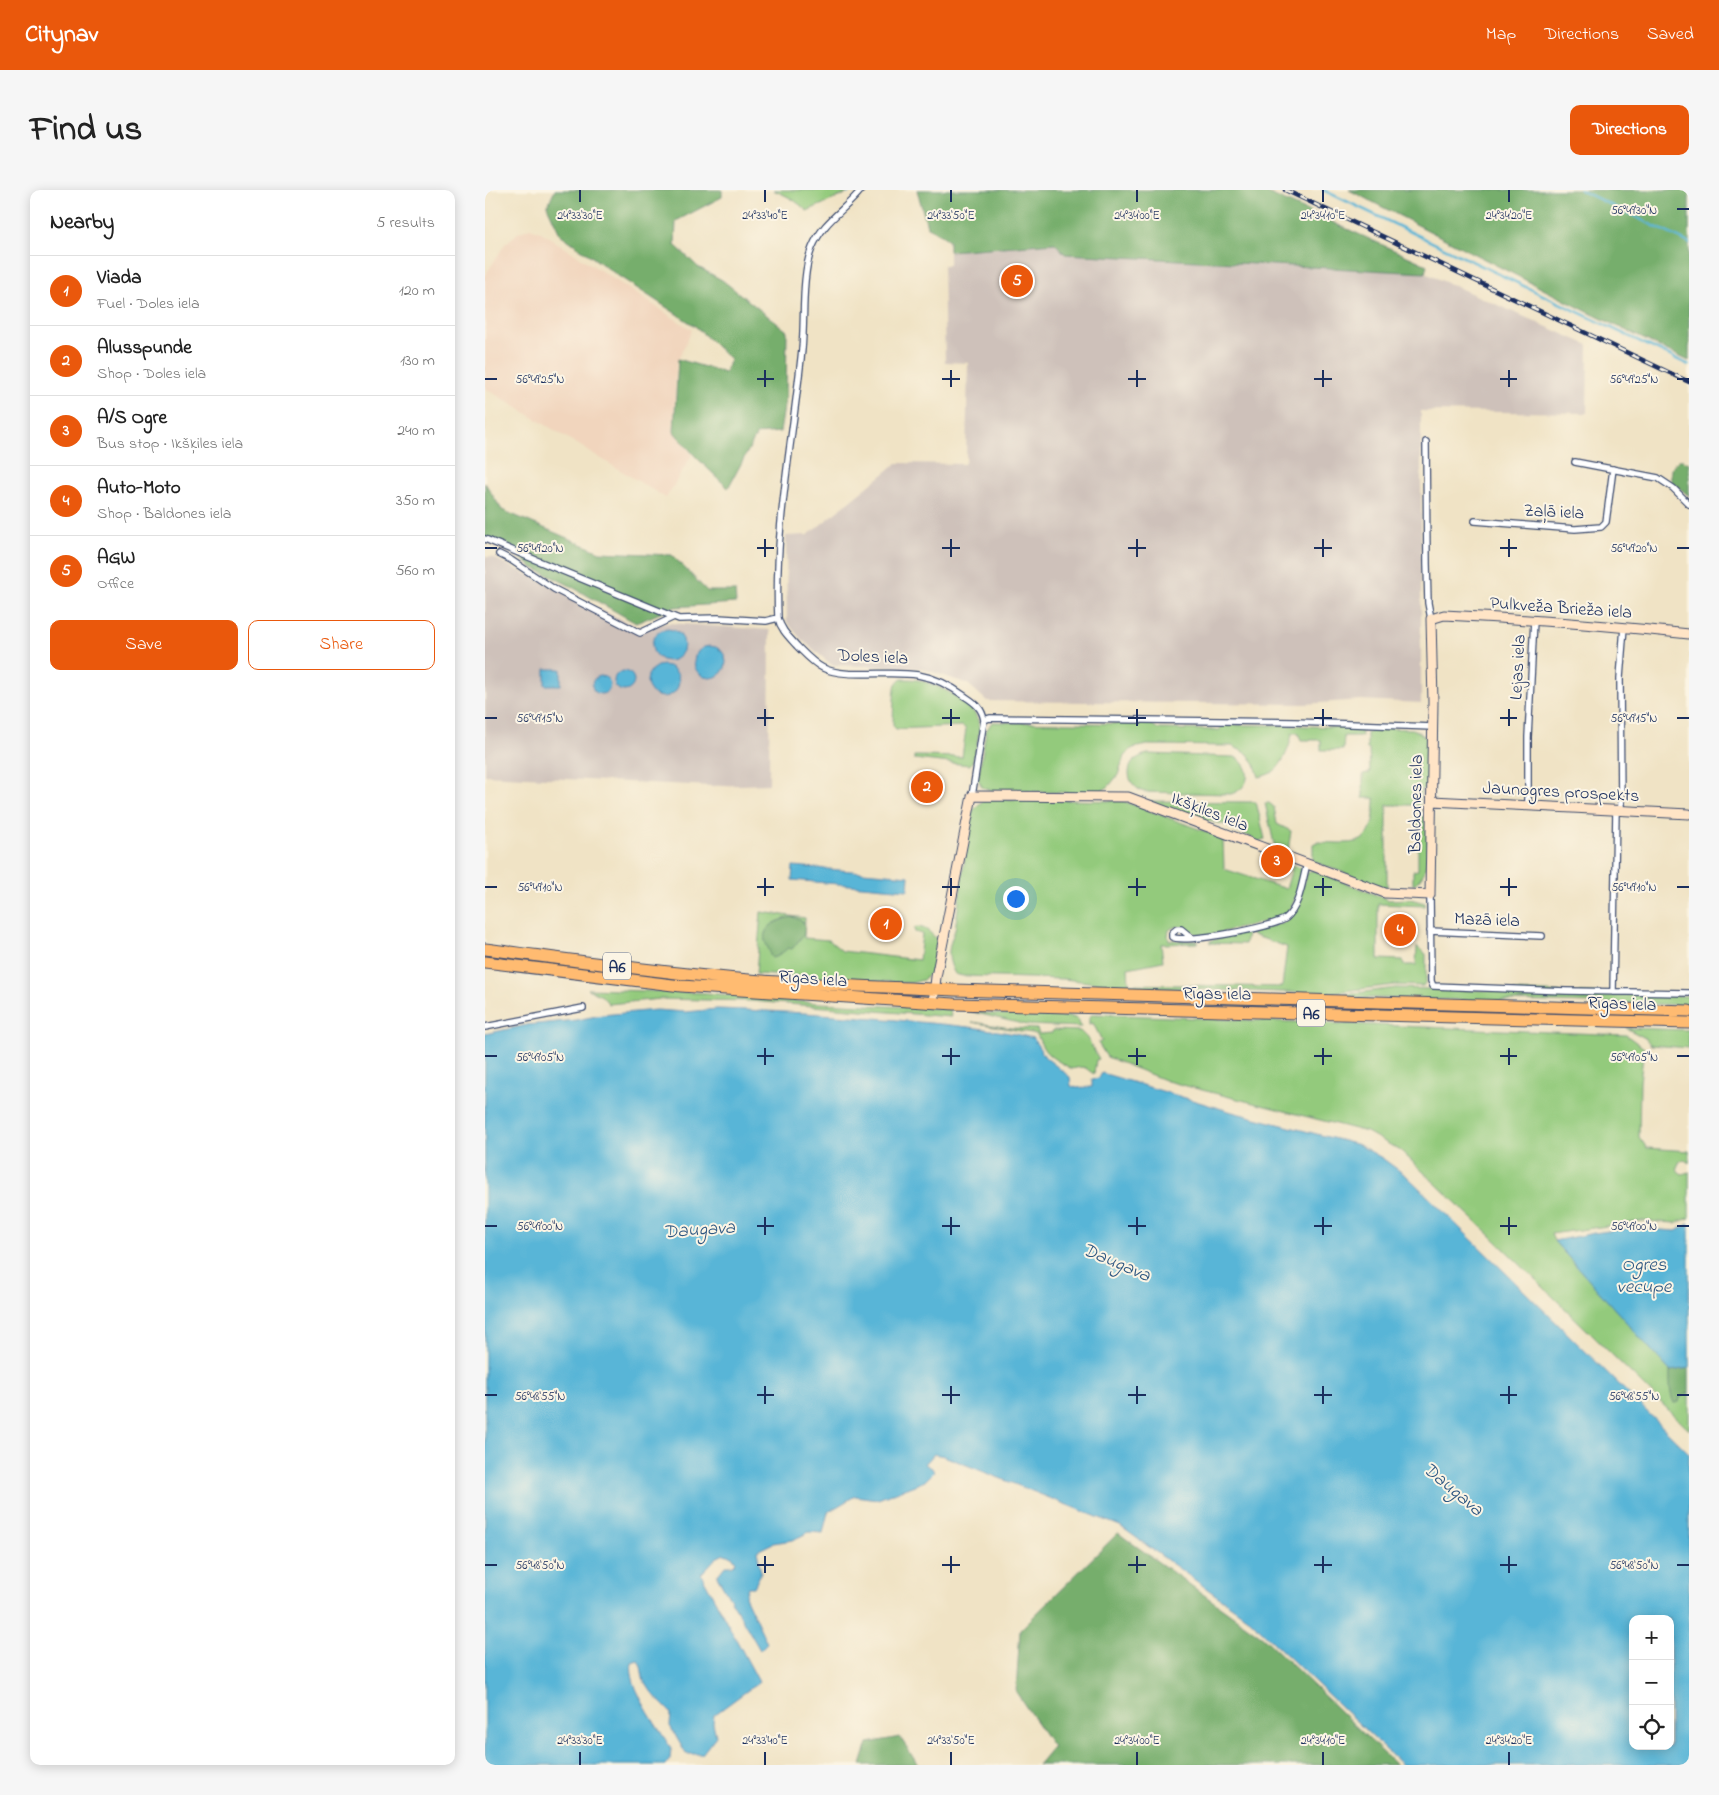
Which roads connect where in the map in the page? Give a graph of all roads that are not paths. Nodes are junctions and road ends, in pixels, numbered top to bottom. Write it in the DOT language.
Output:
graph roads {
  1 [pos="861,190"];
  2 [pos="1426,442"];
  3 [pos="1575,462"];
  4 [pos="1613,469"];
  5 [pos="1689,504"];
  6 [pos="1475,521"];
  7 [pos="485,539"];
  8 [pos="499,554"];
  9 [pos="674,617"];
  10 [pos="778,618"];
  11 [pos="1431,619"];
  12 [pos="1535,620"];
  13 [pos="1623,627"];
  14 [pos="1689,634"];
  15 [pos="984,720"];
  16 [pos="1433,727"];
  17 [pos="972,796"];
  18 [pos="1432,801"];
  19 [pos="1528,805"];
  20 [pos="1618,810"];
  21 [pos="1689,814"];
  22 [pos="1307,864"];
  23 [pos="1430,894"];
  24 [pos="1430,931"];
  25 [pos="1542,936"];
  26 [pos="1192,938"];
  27 [pos="485,949"];
  28 [pos="485,962"];
  29 [pos="935,989"];
  30 [pos="1613,992"];
  31 [pos="1689,993"];
  32 [pos="933,1003"];
  33 [pos="583,1008"];
  34 [pos="1689,1011"];
  35 [pos="1689,1023"];
  36 [pos="485,1026"];
  1 -- 10 [label="street"];
  2 -- 11 [label="street, Baldones iela"];
  3 -- 4 [label="street"];
  4 -- 5 [label="street"];
  4 -- 6 [label="street, Zaļā iela"];
  7 -- 9 [label="street"];
  8 -- 9 [label="street"];
  9 -- 10 [label="street"];
  10 -- 15 [label="street, Doles iela"];
  11 -- 12 [label="street, Pulkveža Brieža iela"];
  11 -- 16 [label="street, Baldones iela"];
  12 -- 13 [label="street, Pulkveža Brieža iela"];
  12 -- 19 [label="street, Lejas iela"];
  13 -- 14 [label="street, Pulkveža Brieža iela"];
  13 -- 20 [label="street"];
  15 -- 16 [label="street"];
  15 -- 17 [label="street"];
  16 -- 18 [label="street, Baldones iela"];
  17 -- 22 [label="street, Ikšķiles iela"];
  17 -- 29 [label="street"];
  18 -- 19 [label="street, Jaunogres prospekts"];
  18 -- 23 [label="street, Baldones iela"];
  19 -- 20 [label="street, Jaunogres prospekts"];
  20 -- 21 [label="street, Jaunogres prospekts"];
  20 -- 30 [label="street"];
  22 -- 23 [label="street, Ikšķiles iela"];
  22 -- 26 [label="street"];
  23 -- 24 [label="street, Baldones iela"];
  24 -- 25 [label="street, Mazā iela"];
  24 -- 30 [label="street, Baldones iela"];
  27 -- 29 [label="highway, Rīgas iela / A6"];
  28 -- 32 [label="highway, Rīgas iela / A6"];
  29 -- 32 [label="street"];
  29 -- 34 [label="highway, Rīgas iela / A6"];
  30 -- 31 [label="street, Rīgas iela"];
  32 -- 35 [label="highway, Rīgas iela / A6"];
  33 -- 36 [label="street"];
}
